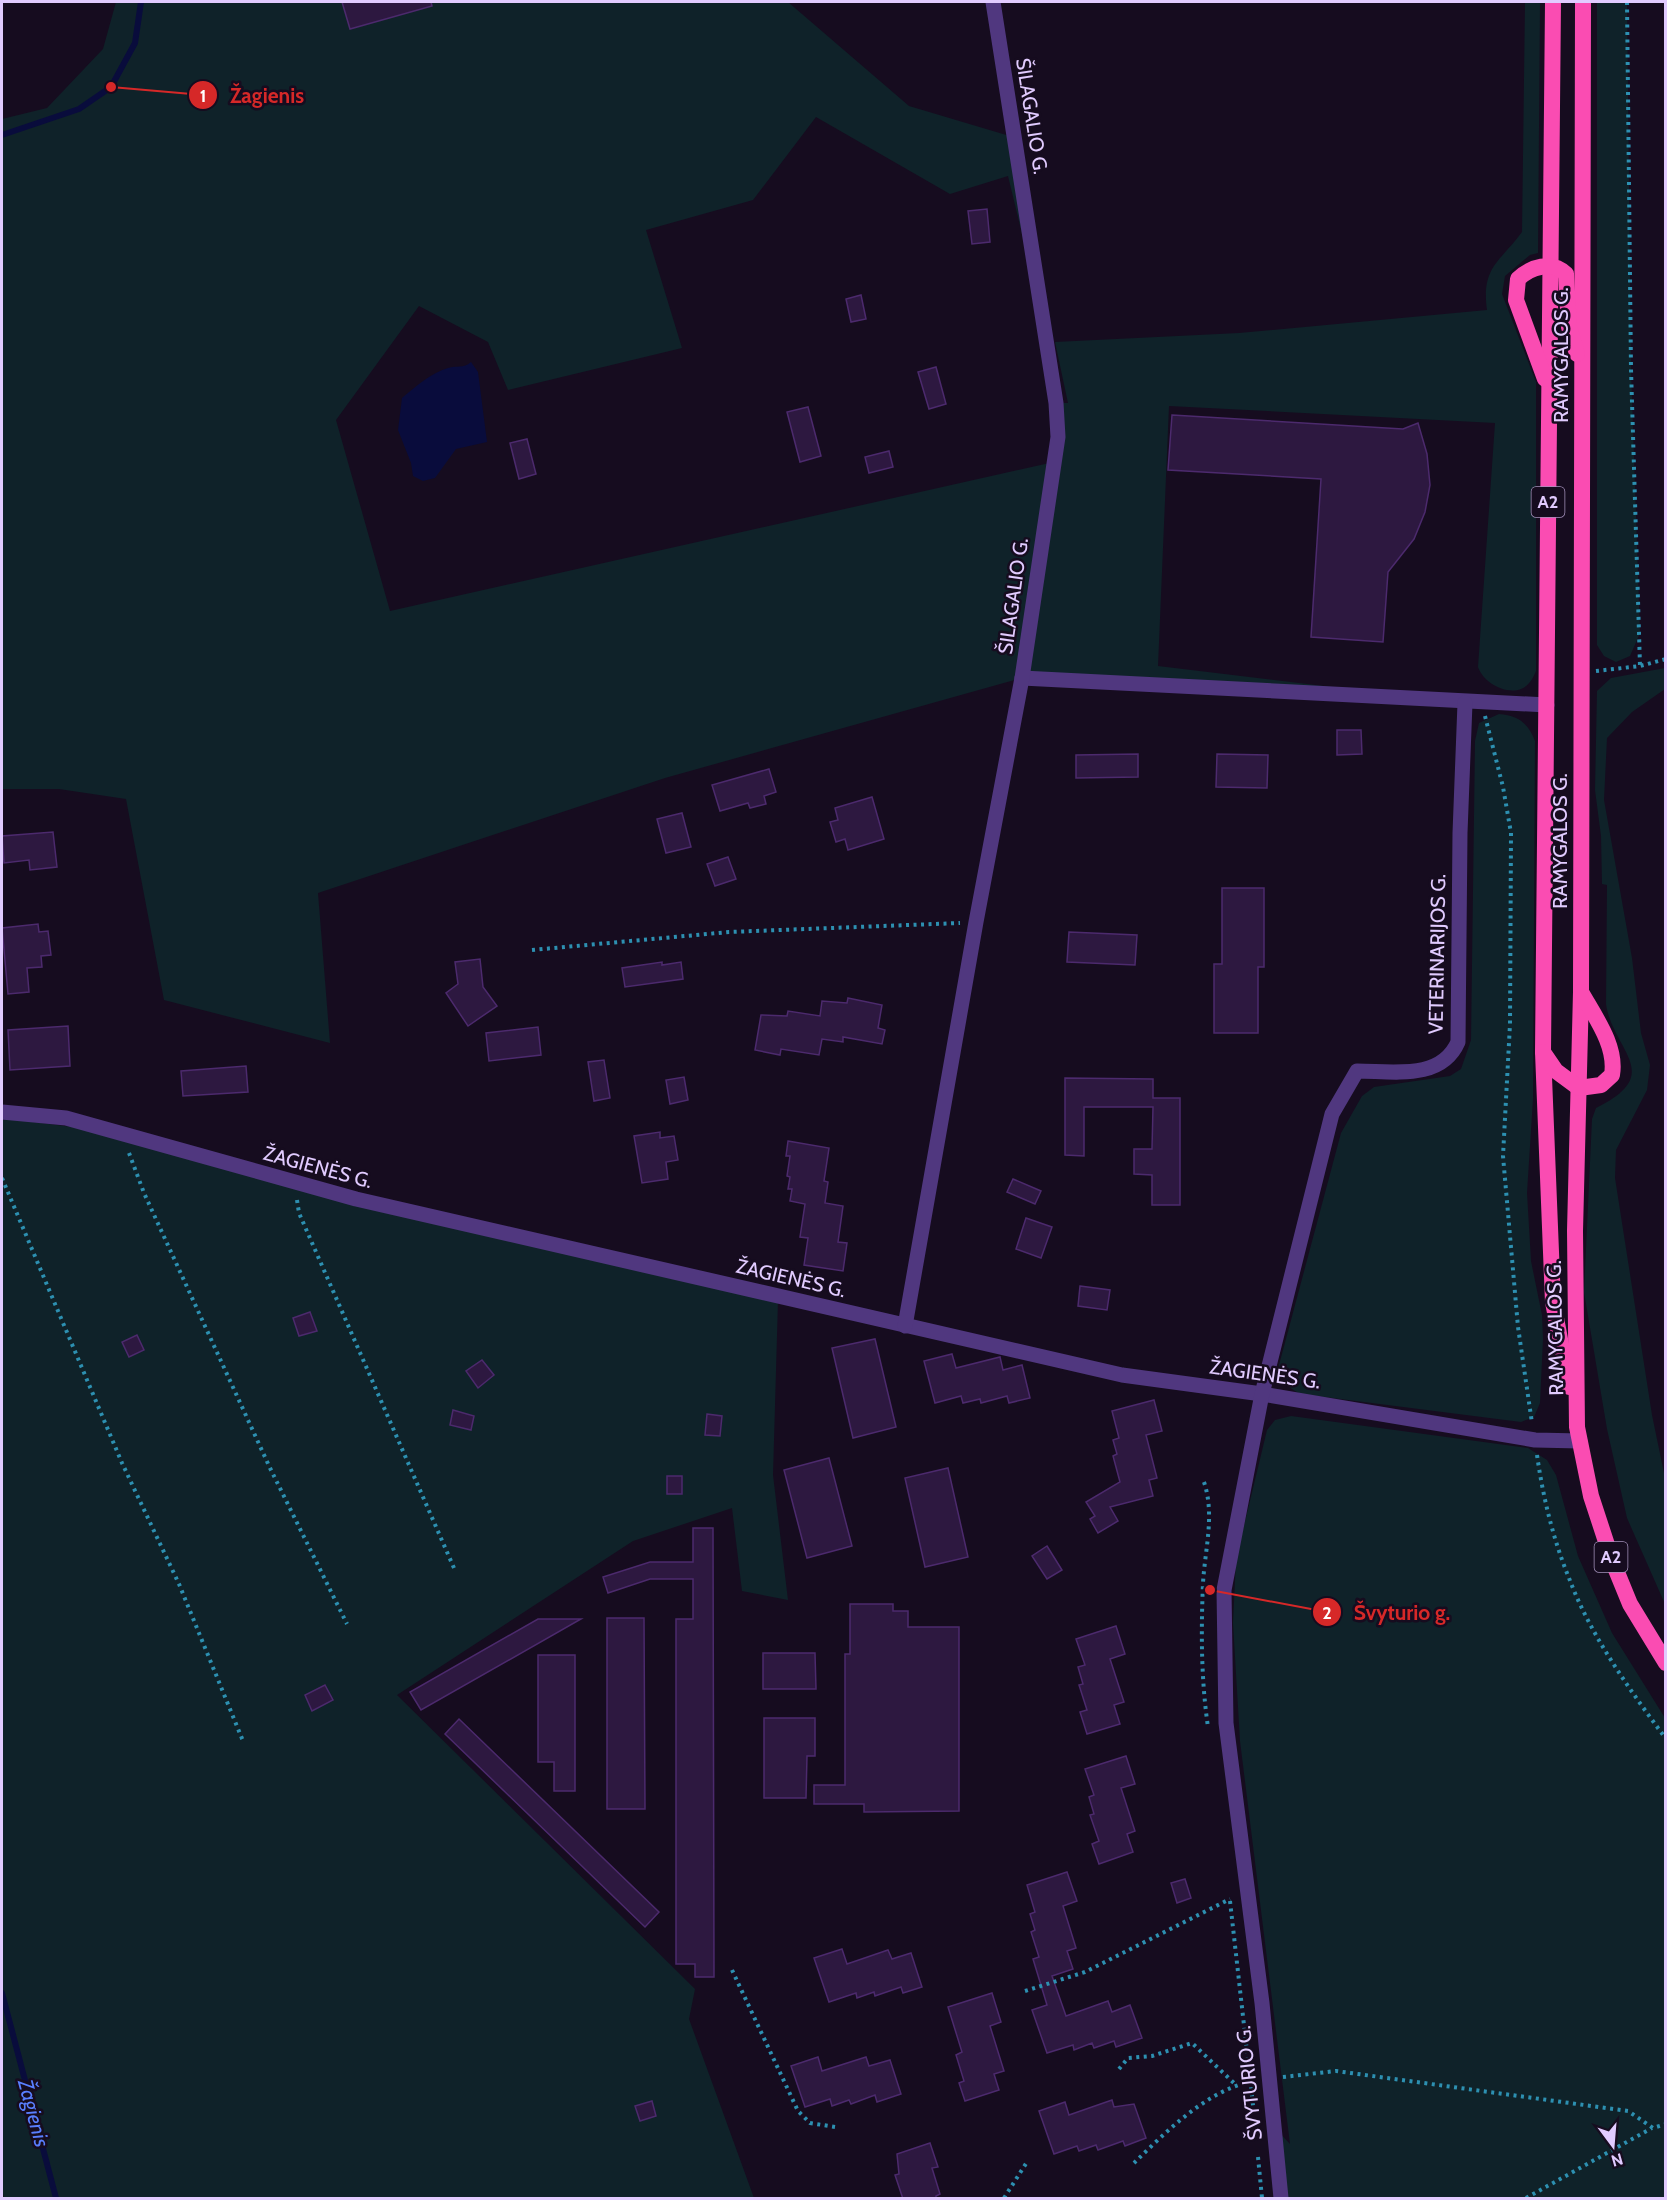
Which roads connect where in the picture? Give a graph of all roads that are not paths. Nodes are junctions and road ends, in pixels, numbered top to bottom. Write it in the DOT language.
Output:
graph roads {
  1 [pos="993,2"];
  2 [pos="1552,2"];
  3 [pos="1583,2"];
  4 [pos="1550,267"];
  5 [pos="1582,369"];
  6 [pos="1549,389"];
  7 [pos="1022,678"];
  8 [pos="1465,703"];
  9 [pos="1547,705"];
  10 [pos="1581,992"];
  11 [pos="1543,1052"];
  12 [pos="1579,1088"];
  13 [pos="2,1112"];
  14 [pos="904,1326"];
  15 [pos="1262,1394"];
  16 [pos="1578,1434"];
  17 [pos="1665,1663"];
  18 [pos="1281,2199"];
  1 -- 7 [label="street, ŠILAGALIO G."];
  2 -- 4 [label="highway, A2"];
  3 -- 5 [label="highway, RAMYGALOS G. / A2"];
  4 -- 5 [label="highway"];
  4 -- 6 [label="highway, A2"];
  4 -- 6 [label="highway"];
  5 -- 10 [label="highway, RAMYGALOS G. / A2"];
  6 -- 9 [label="highway, A2"];
  7 -- 8 [label="street, ŠILAGALIO G."];
  7 -- 14 [label="street"];
  8 -- 9 [label="street, ŠILAGALIO G."];
  8 -- 15 [label="street, VETERINARIJOS G."];
  9 -- 11 [label="highway, A2"];
  10 -- 12 [label="highway, RAMYGALOS G. / A2"];
  10 -- 12 [label="highway"];
  11 -- 12 [label="highway"];
  11 -- 16 [label="highway, A2"];
  12 -- 16 [label="highway, RAMYGALOS G. / A2"];
  13 -- 14 [label="street, ŽAGIENĖS G."];
  14 -- 15 [label="street, ŽAGIENĖS G."];
  15 -- 16 [label="street, ŽAGIENĖS G."];
  15 -- 18 [label="street, ŠVYTURIO G."];
  16 -- 17 [label="highway, RAMYGALOS G. / A2"];
}
